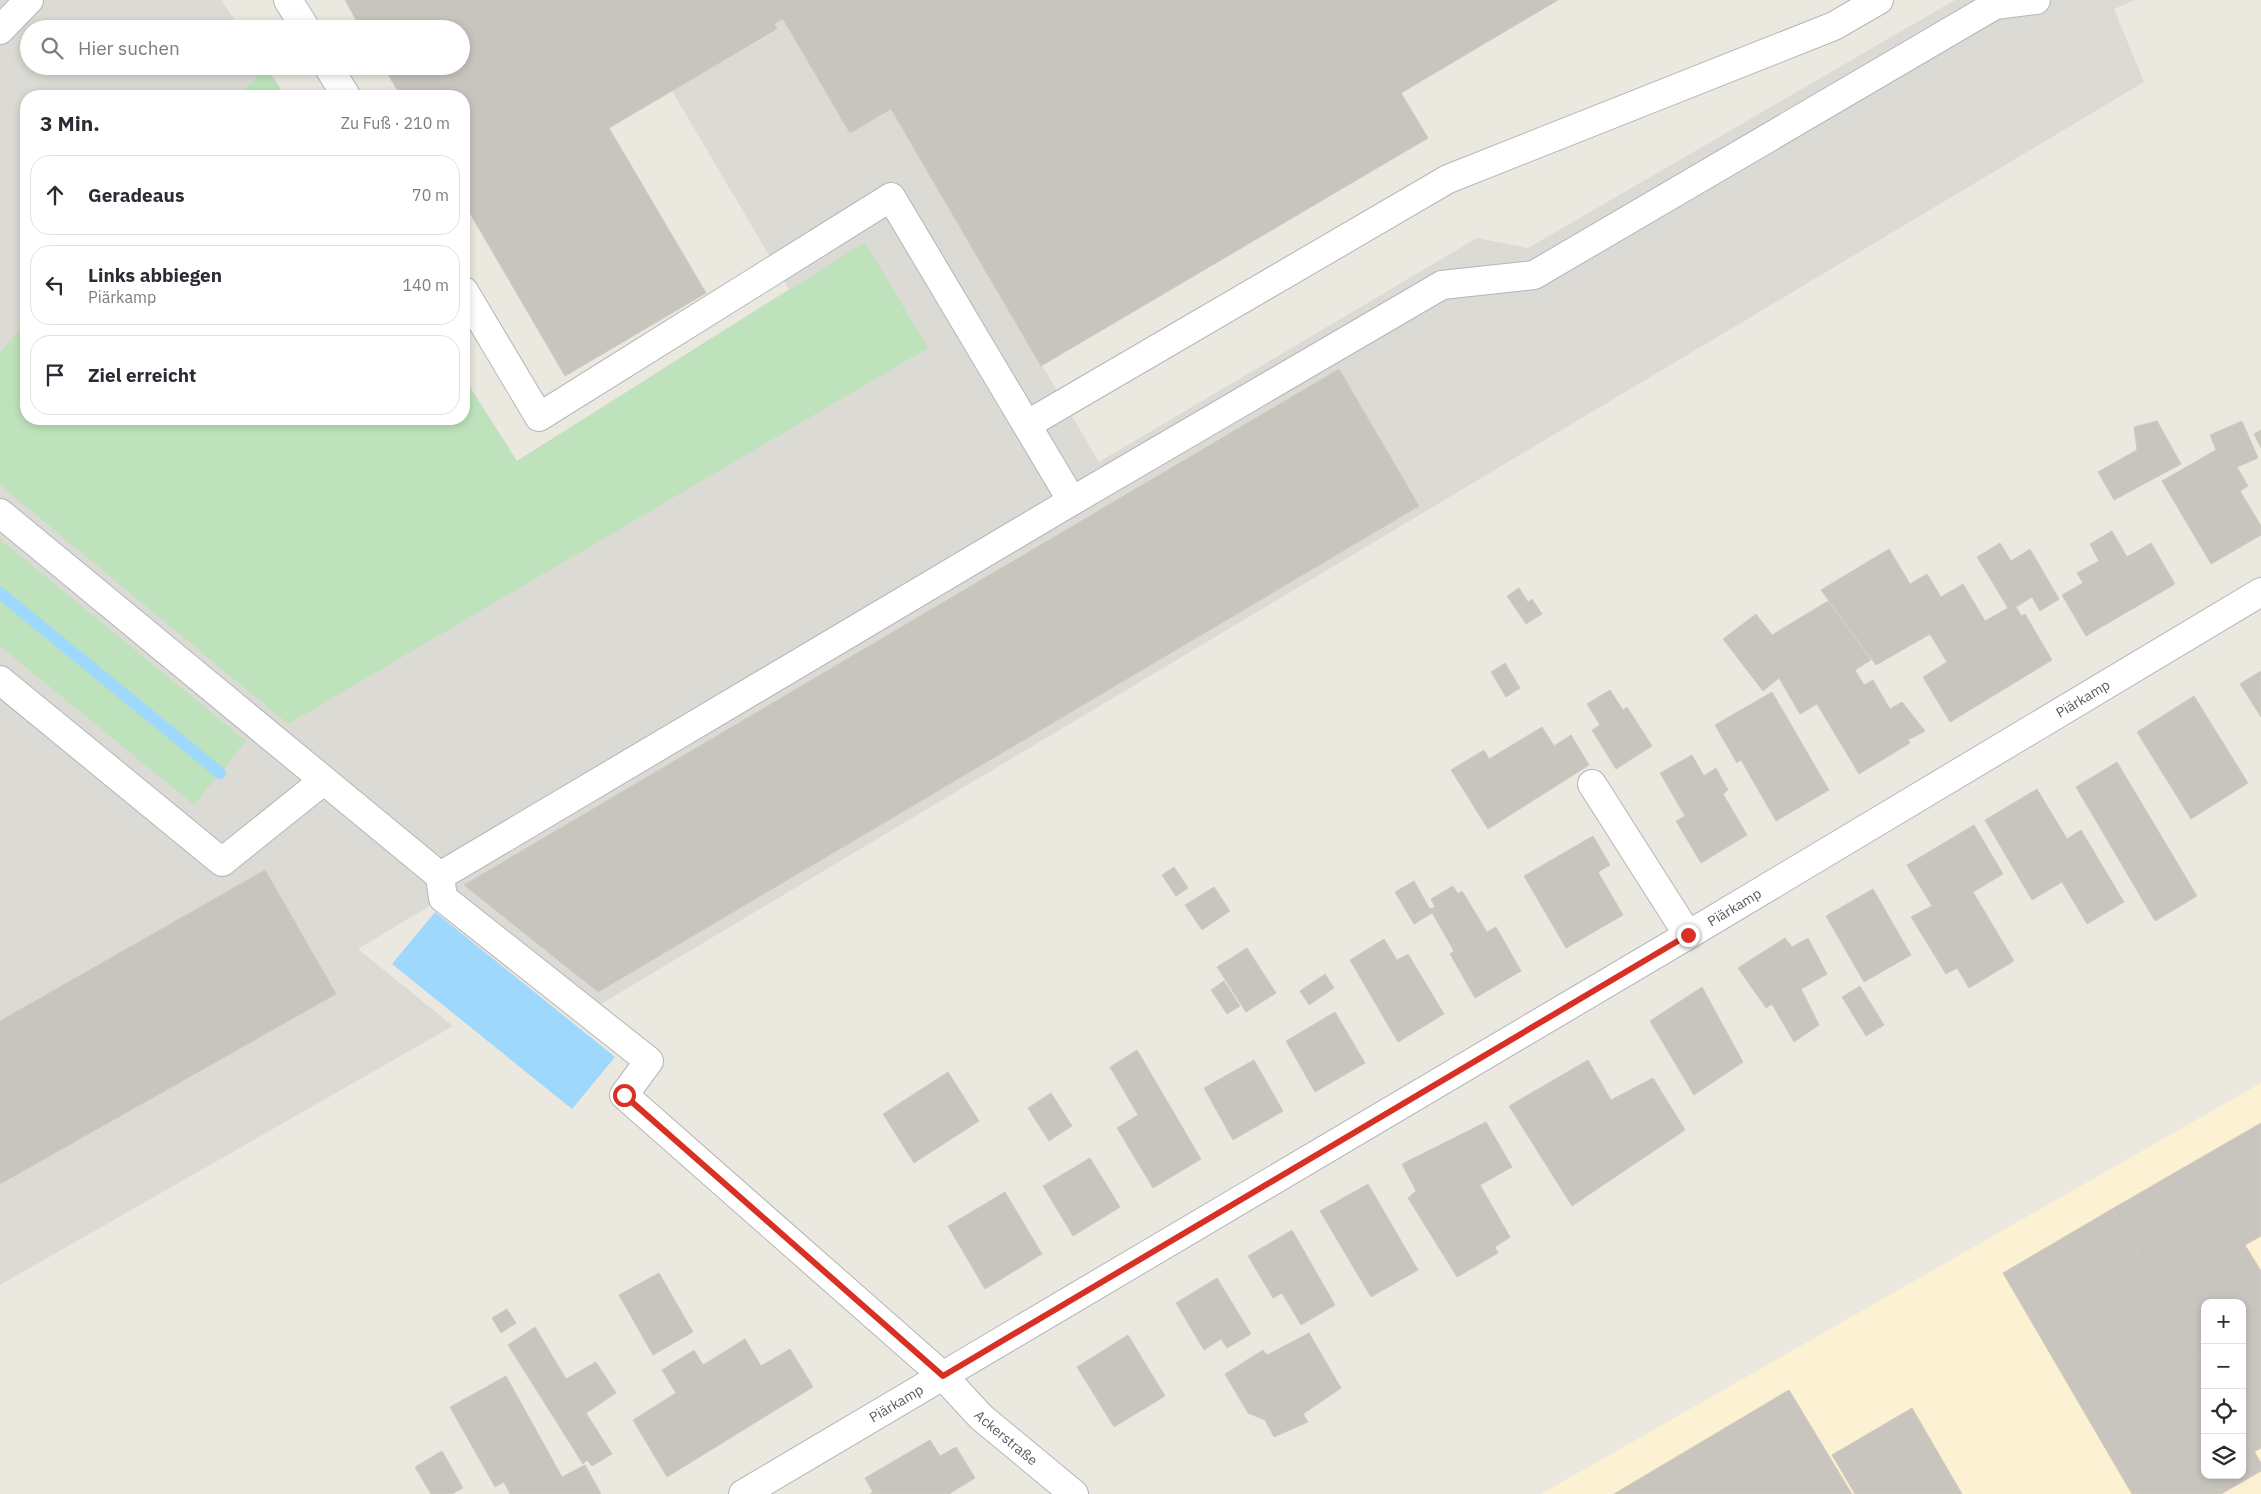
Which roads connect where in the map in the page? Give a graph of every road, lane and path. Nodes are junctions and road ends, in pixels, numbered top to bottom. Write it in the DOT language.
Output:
graph roads {
  1 [pos="29,0"];
  2 [pos="288,0"];
  3 [pos="1879,0"];
  4 [pos="2036,0"];
  5 [pos="300,20"];
  6 [pos="0,30"];
  7 [pos="333,75"];
  8 [pos="342,90"];
  9 [pos="470,301"];
  10 [pos="1028,424"];
  11 [pos="1072,501"];
  12 [pos="0,513"];
  13 [pos="2261,592"];
  14 [pos="0,680"];
  15 [pos="323,781"];
  16 [pos="1592,784"];
  17 [pos="440,876"];
  18 [pos="1688,935"];
  19 [pos="943,1376"];
  20 [pos="743,1494"];
  21 [pos="1074,1494"];
  1 -- 6 [label="street"];
  2 -- 5 [label="street"];
  3 -- 10 [label="street"];
  4 -- 11 [label="street"];
  7 -- 8 [label="street"];
  9 -- 10 [label="street"];
  10 -- 11 [label="street"];
  11 -- 17 [label="street"];
  12 -- 15 [label="street"];
  13 -- 18 [label="street, Piärkamp"];
  14 -- 15 [label="street"];
  15 -- 17 [label="street"];
  16 -- 18 [label="street"];
  17 -- 19 [label="street, Ackerstraße"];
  18 -- 19 [label="street, Piärkamp"];
  19 -- 20 [label="street, Piärkamp"];
  19 -- 21 [label="street, Ackerstraße"];
}
